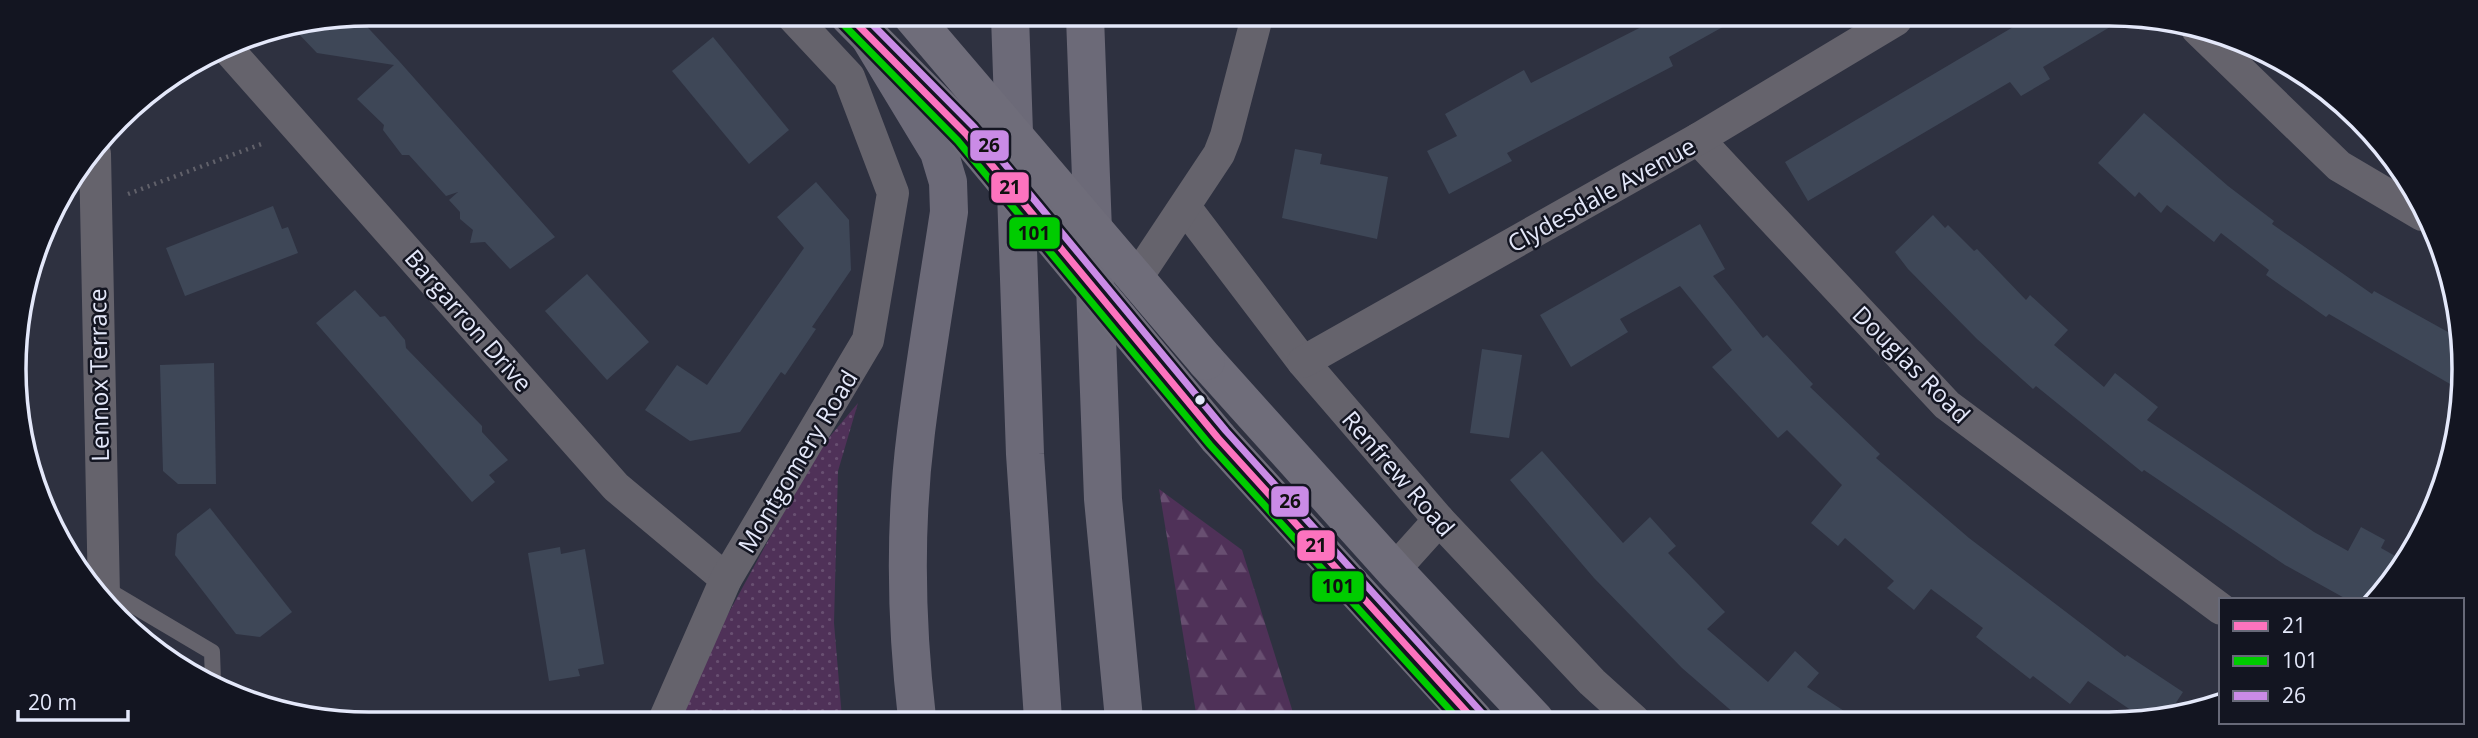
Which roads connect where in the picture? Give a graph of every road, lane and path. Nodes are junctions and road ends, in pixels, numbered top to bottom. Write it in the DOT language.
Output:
graph roads {
  1 [pos="801,26"];
  2 [pos="921,26"];
  3 [pos="1010,26"];
  4 [pos="1084,26"];
  5 [pos="1255,26"];
  6 [pos="1886,26"];
  7 [pos="860,27"];
  8 [pos="2210,41"];
  9 [pos="233,54"];
  10 [pos="301,129"];
  11 [pos="1698,139"];
  12 [pos="95,163"];
  13 [pos="94,207"];
  14 [pos="1185,207"];
  15 [pos="2412,209"];
  16 [pos="1136,279"];
  17 [pos="1303,362"];
  18 [pos="1103,499"];
  19 [pos="1439,520"];
  20 [pos="1394,570"];
  21 [pos="726,579"];
  22 [pos="104,586"];
  23 [pos="113,597"];
  24 [pos="2219,608"];
  25 [pos="213,674"];
  26 [pos="668,712"];
  27 [pos="916,712"];
  28 [pos="1043,712"];
  29 [pos="1123,712"];
  30 [pos="1143,712"];
  31 [pos="1467,712"];
  32 [pos="1527,712"];
  33 [pos="1625,712"];
  1 -- 21 [label="street, Montgomery Road"];
  2 -- 16 [label="main road, bridge"];
  3 -- 28 [label="highway"];
  4 -- 18 [label="highway"];
  5 -- 14 [label="street"];
  6 -- 11 [label="street, Clydesdale Avenue"];
  7 -- 27 [label="highway"];
  7 -- 31 [label="main road, bridge"];
  8 -- 15 [label="street"];
  9 -- 10 [label="street, Bargarron Drive"];
  10 -- 13 [label="path"];
  10 -- 21 [label="street, Bargarron Drive"];
  11 -- 17 [label="street, Clydesdale Avenue"];
  11 -- 24 [label="street, Douglas Road"];
  12 -- 13 [label="street, Lennox Terrace"];
  13 -- 22 [label="street, Lennox Terrace"];
  14 -- 16 [label="street"];
  14 -- 17 [label="street, Renfrew Road"];
  16 -- 20 [label="main road, bridge"];
  17 -- 19 [label="street, Renfrew Road"];
  18 -- 29 [label="highway"];
  18 -- 30 [label="highway"];
  19 -- 20 [label="street"];
  19 -- 33 [label="street, Renfrew Road"];
  20 -- 32 [label="main road"];
  21 -- 26 [label="street, Montgomery Road"];
  23 -- 25 [label="lane"];
}
